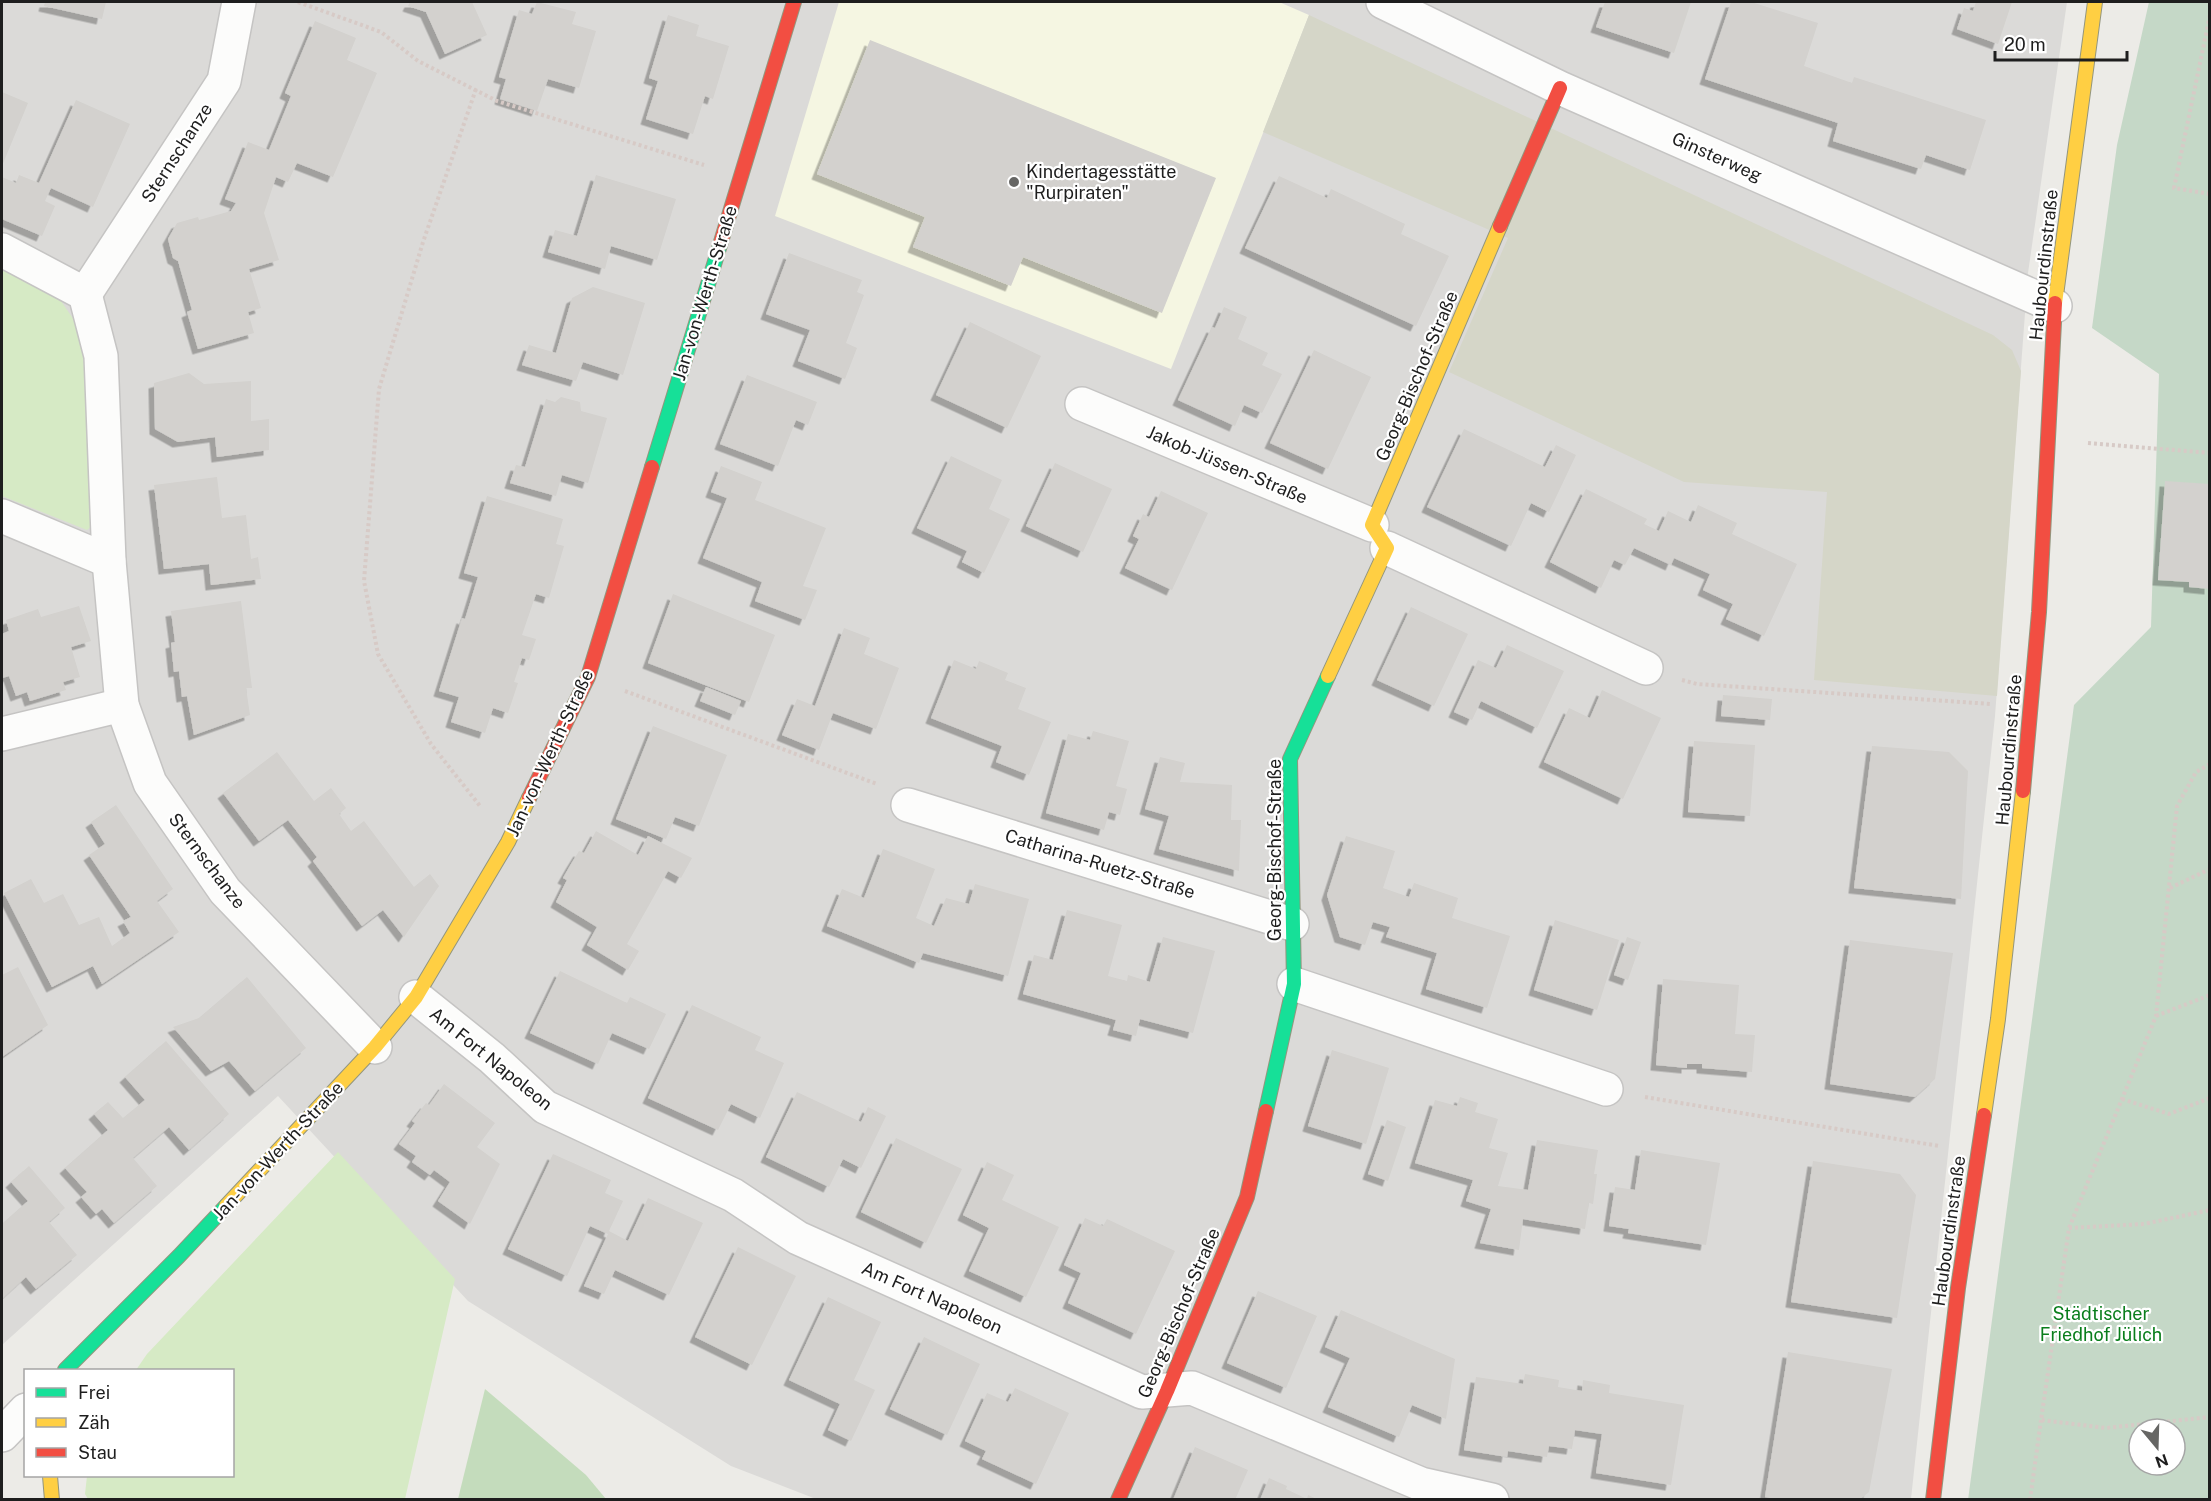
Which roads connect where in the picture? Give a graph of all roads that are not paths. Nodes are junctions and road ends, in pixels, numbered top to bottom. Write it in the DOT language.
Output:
graph roads {
  1 [pos="239,2"];
  2 [pos="794,2"];
  3 [pos="1383,2"];
  4 [pos="2096,2"];
  5 [pos="1560,88"];
  6 [pos="2,250"];
  7 [pos="86,294"];
  8 [pos="2055,306"];
  9 [pos="1082,404"];
  10 [pos="2,516"];
  11 [pos="1379,536"];
  12 [pos="109,561"];
  13 [pos="1646,668"];
  14 [pos="122,705"];
  15 [pos="2,734"];
  16 [pos="908,805"];
  17 [pos="1292,924"];
  18 [pos="1294,984"];
  19 [pos="416,998"];
  20 [pos="375,1047"];
  21 [pos="1606,1089"];
  22 [pos="179,1256"];
  23 [pos="111,1344"];
  24 [pos="67,1369"];
  25 [pos="1167,1391"];
  26 [pos="24,1412"];
  27 [pos="2,1435"];
  28 [pos="50,1477"];
  29 [pos="52,1500"];
  30 [pos="1118,1500"];
  31 [pos="1492,1500"];
  32 [pos="1933,1500"];
  1 -- 7 [label="street, Sternschanze"];
  2 -- 19 [label="street, Jan-von-Werth-Straße"];
  3 -- 5 [label="street, Ginsterweg"];
  4 -- 8 [label="street, Haubourdinstraße"];
  5 -- 8 [label="street, Ginsterweg"];
  5 -- 11 [label="street, Georg-Bischof-Straße"];
  6 -- 7 [label="street"];
  7 -- 12 [label="street, Sternschanze"];
  8 -- 32 [label="street, Haubourdinstraße"];
  9 -- 11 [label="street, Jakob-Jüssen-Straße"];
  10 -- 12 [label="street"];
  11 -- 13 [label="street, Jakob-Jüssen-Straße"];
  11 -- 17 [label="street, Georg-Bischof-Straße"];
  12 -- 14 [label="street, Sternschanze"];
  14 -- 15 [label="street"];
  14 -- 20 [label="street, Sternschanze"];
  16 -- 17 [label="street, Catharina-Ruetz-Straße"];
  17 -- 18 [label="street, Georg-Bischof-Straße"];
  18 -- 21 [label="street"];
  18 -- 25 [label="street, Georg-Bischof-Straße"];
  19 -- 20 [label="street, Jan-von-Werth-Straße"];
  19 -- 25 [label="street, Am Fort Napoleon"];
  20 -- 22 [label="street, Jan-von-Werth-Straße"];
  22 -- 23 [label="street"];
  22 -- 24 [label="street, Jan-von-Werth-Straße"];
  25 -- 30 [label="street, Georg-Bischof-Straße"];
  25 -- 31 [label="street, Am Fort Napoleon"];
  26 -- 27 [label="street"];
  28 -- 29 [label="street"];
}
